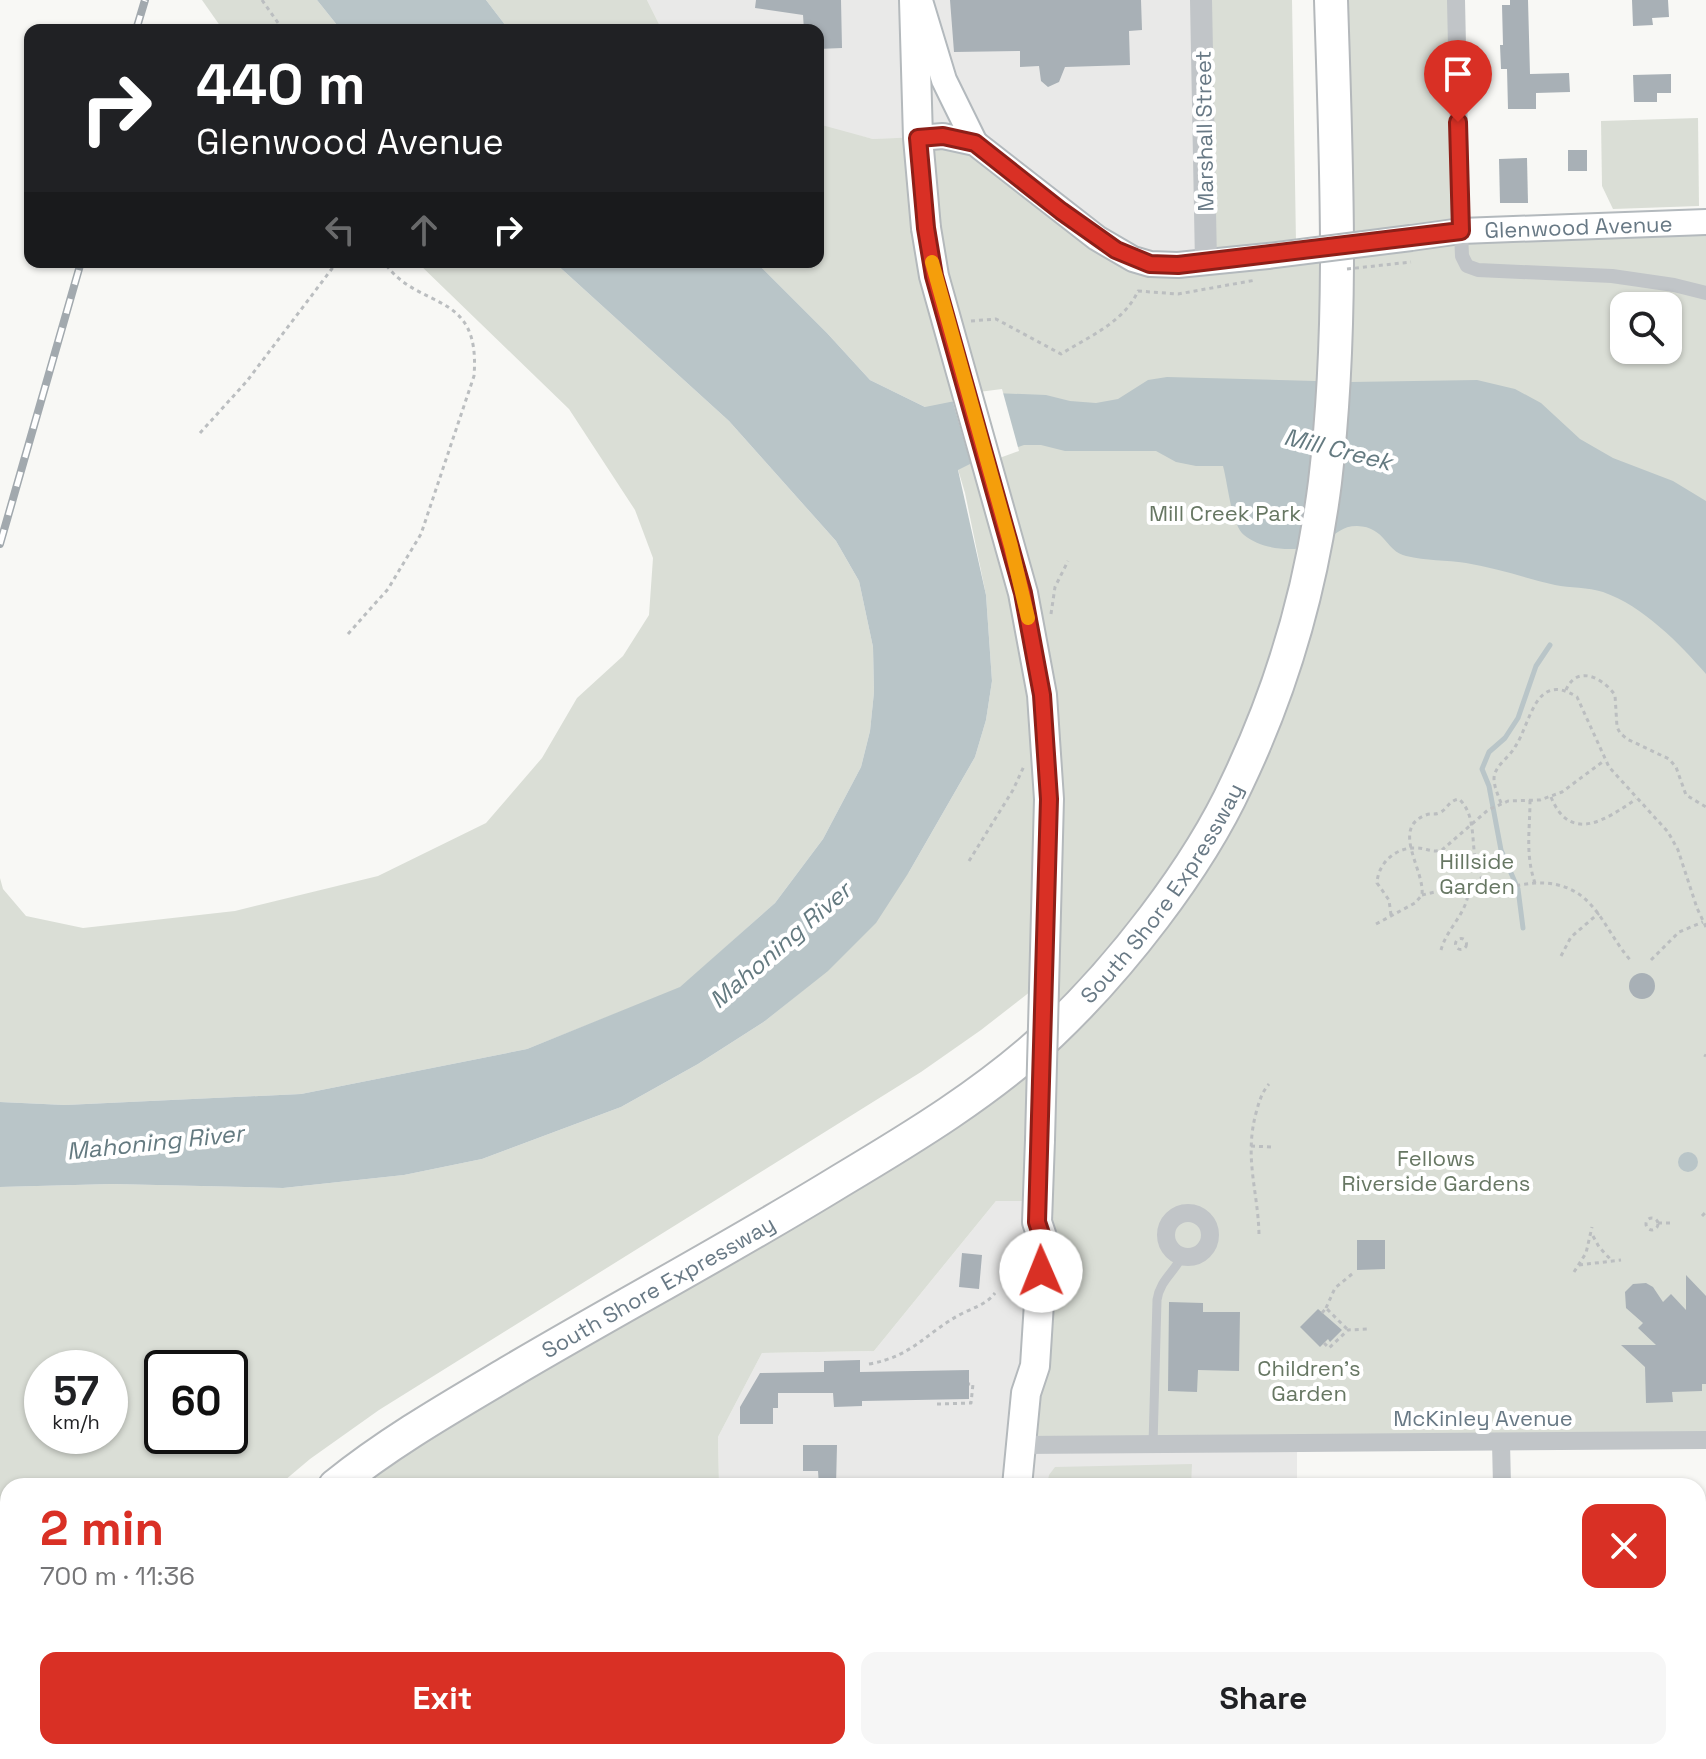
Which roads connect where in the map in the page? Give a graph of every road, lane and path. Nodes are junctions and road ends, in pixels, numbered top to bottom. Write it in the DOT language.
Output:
graph roads {
  1 [pos="262,0"];
  2 [pos="914,0"];
  3 [pos="920,0"];
  4 [pos="1201,0"];
  5 [pos="1331,0"];
  6 [pos="1456,0"];
  7 [pos="279,24"];
  8 [pos="918,138"];
  9 [pos="975,143"];
  10 [pos="1706,222"];
  11 [pos="1461,231"];
  12 [pos="1206,263"];
  13 [pos="1268,267"];
  14 [pos="332,268"];
  15 [pos="388,268"];
  16 [pos="1706,293"];
  17 [pos="967,322"];
  18 [pos="200,433"];
  19 [pos="348,634"];
  20 [pos="1566,690"];
  21 [pos="1605,760"];
  22 [pos="1551,797"];
  23 [pos="1636,799"];
  24 [pos="1530,800"];
  25 [pos="1501,803"];
  26 [pos="1706,807"];
  27 [pos="1471,825"];
  28 [pos="1411,848"];
  29 [pos="1483,881"];
  30 [pos="1535,883"];
  31 [pos="1468,886"];
  32 [pos="1422,895"];
  33 [pos="1599,913"];
  34 [pos="1391,915"];
  35 [pos="1376,924"];
  36 [pos="1704,924"];
  37 [pos="1445,937"];
  38 [pos="1456,941"];
  39 [pos="1441,950"];
  40 [pos="1561,956"];
  41 [pos="1651,960"];
  42 [pos="1631,961"];
  43 [pos="1269,1084"];
  44 [pos="1250,1146"];
  45 [pos="1271,1147"];
  46 [pos="1658,1223"];
  47 [pos="1670,1223"];
  48 [pos="1259,1234"];
  49 [pos="1182,1256"];
  50 [pos="1621,1260"];
  51 [pos="1612,1261"];
  52 [pos="1579,1265"];
  53 [pos="1574,1272"];
  54 [pos="1352,1274"];
  55 [pos="995,1293"];
  56 [pos="1326,1308"];
  57 [pos="1322,1313"];
  58 [pos="1369,1329"];
  59 [pos="1348,1330"];
  60 [pos="1324,1343"];
  61 [pos="869,1364"];
  62 [pos="969,1384"];
  63 [pos="937,1404"];
  64 [pos="1706,1440"];
  65 [pos="1501,1442"];
  66 [pos="1153,1444"];
  67 [pos="1021,1445"];
  68 [pos="346,1478"];
  69 [pos="1018,1478"];
  70 [pos="1502,1478"];
  1 -- 7 [label="path"];
  2 -- 8 [label="main road"];
  3 -- 9 [label="main road"];
  4 -- 12 [label="street, Marshall Street"];
  5 -- 68 [label="highway, South Shore Expressway"];
  6 -- 11 [label="street"];
  8 -- 9 [label="main road, Glenwood Avenue"];
  8 -- 67 [label="main road, bridge"];
  9 -- 12 [label="main road, Glenwood Avenue"];
  10 -- 11 [label="main road, Glenwood Avenue"];
  11 -- 13 [label="main road, Glenwood Avenue, bridge"];
  11 -- 16 [label="street"];
  12 -- 13 [label="main road, Glenwood Avenue"];
  13 -- 17 [label="path"];
  14 -- 18 [label="path"];
  15 -- 19 [label="path"];
  20 -- 21 [label="path"];
  20 -- 25 [label="path"];
  20 -- 26 [label="path"];
  21 -- 22 [label="path"];
  21 -- 23 [label="path"];
  22 -- 23 [label="path"];
  22 -- 24 [label="path"];
  23 -- 36 [label="path"];
  24 -- 25 [label="path"];
  24 -- 30 [label="path"];
  25 -- 27 [label="path"];
  27 -- 28 [label="path"];
  27 -- 28 [label="path"];
  27 -- 29 [label="path"];
  28 -- 32 [label="path"];
  28 -- 34 [label="path"];
  29 -- 30 [label="path"];
  29 -- 31 [label="path"];
  30 -- 33 [label="path"];
  31 -- 32 [label="path"];
  31 -- 37 [label="path"];
  32 -- 34 [label="path"];
  33 -- 40 [label="path"];
  33 -- 42 [label="path"];
  34 -- 35 [label="path"];
  36 -- 41 [label="path"];
  37 -- 38 [label="path"];
  37 -- 39 [label="path"];
  43 -- 44 [label="path"];
  44 -- 45 [label="path"];
  44 -- 48 [label="path"];
  46 -- 47 [label="path"];
  49 -- 66 [label="lane"];
  50 -- 51 [label="path"];
  51 -- 52 [label="path"];
  51 -- 52 [label="path"];
  52 -- 53 [label="path"];
  54 -- 56 [label="path"];
  55 -- 61 [label="path"];
  56 -- 57 [label="path"];
  56 -- 59 [label="path"];
  58 -- 59 [label="path"];
  59 -- 60 [label="path"];
  62 -- 63 [label="path"];
  64 -- 65 [label="street, McKinley Avenue"];
  65 -- 66 [label="street, McKinley Avenue"];
  65 -- 70 [label="street"];
  66 -- 67 [label="street, McKinley Avenue"];
  67 -- 69 [label="main road"];
}
